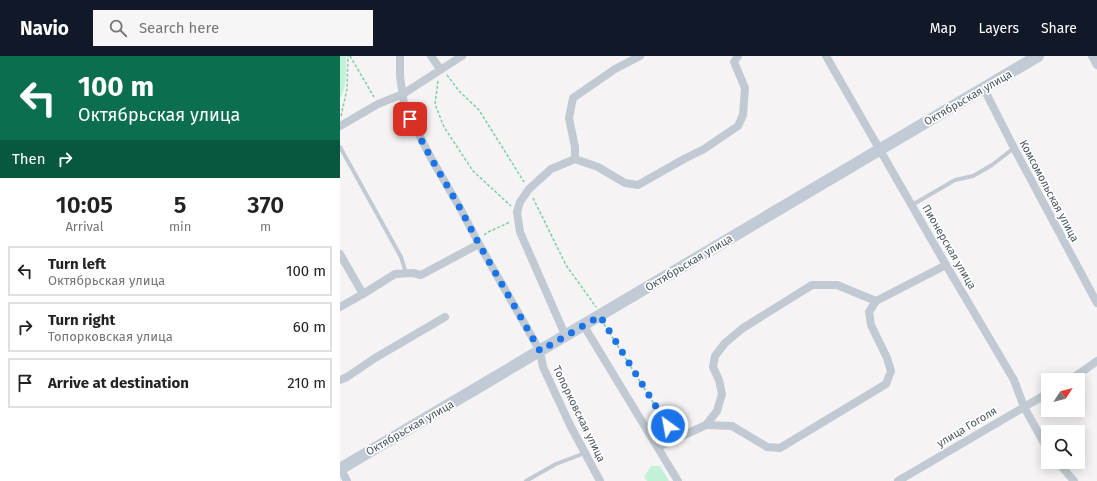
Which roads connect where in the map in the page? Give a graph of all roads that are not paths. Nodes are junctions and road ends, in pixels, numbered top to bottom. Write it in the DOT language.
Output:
graph roads {
  1 [pos="400,56"];
  2 [pos="431,56"];
  3 [pos="462,56"];
  4 [pos="640,56"];
  5 [pos="738,56"];
  6 [pos="826,56"];
  7 [pos="1038,56"];
  8 [pos="1092,56"];
  9 [pos="1097,65"];
  10 [pos="440,69"];
  11 [pos="984,89"];
  12 [pos="403,94"];
  13 [pos="341,126"];
  14 [pos="340,147"];
  15 [pos="1014,148"];
  16 [pos="880,149"];
  17 [pos="575,159"];
  18 [pos="912,205"];
  19 [pos="479,244"];
  20 [pos="340,254"];
  21 [pos="946,265"];
  22 [pos="406,273"];
  23 [pos="363,294"];
  24 [pos="876,301"];
  25 [pos="1097,303"];
  26 [pos="340,307"];
  27 [pos="445,317"];
  28 [pos="584,326"];
  29 [pos="566,336"];
  30 [pos="540,351"];
  31 [pos="1097,361"];
  32 [pos="1080,373"];
  33 [pos="340,380"];
  34 [pos="1041,397"];
  35 [pos="1024,407"];
  36 [pos="706,425"];
  37 [pos="1041,437"];
  38 [pos="658,448"];
  39 [pos="586,453"];
  40 [pos="340,469"];
  41 [pos="1064,469"];
  42 [pos="347,481"];
  43 [pos="526,481"];
  44 [pos="600,481"];
  45 [pos="678,481"];
  46 [pos="898,481"];
  47 [pos="1074,481"];
  1 -- 12 [label="street, Топорковская улица"];
  2 -- 10 [label="street"];
  3 -- 10 [label="street"];
  4 -- 17 [label="street"];
  5 -- 17 [label="street"];
  6 -- 16 [label="street, Пионерская улица"];
  7 -- 11 [label="street, Октябрьская улица"];
  8 -- 9 [label="street"];
  10 -- 12 [label="street"];
  11 -- 15 [label="street, Комсомольская улица"];
  11 -- 16 [label="street, Октябрьская улица"];
  12 -- 13 [label="street"];
  12 -- 19 [label="street, Топорковская улица"];
  14 -- 22 [label="lane"];
  15 -- 18 [label="lane"];
  15 -- 25 [label="street, Комсомольская улица"];
  16 -- 18 [label="street, Пионерская улица"];
  16 -- 28 [label="street, Октябрьская улица"];
  17 -- 29 [label="street"];
  18 -- 21 [label="street, Пионерская улица"];
  19 -- 22 [label="street"];
  19 -- 30 [label="street, Топорковская улица"];
  20 -- 23 [label="street"];
  21 -- 24 [label="street"];
  21 -- 35 [label="street, Пионерская улица"];
  22 -- 23 [label="street"];
  23 -- 26 [label="street"];
  24 -- 36 [label="street"];
  24 -- 36 [label="street"];
  27 -- 33 [label="street"];
  28 -- 29 [label="street, Октябрьская улица"];
  28 -- 38 [label="street"];
  29 -- 30 [label="street, Октябрьская улица"];
  30 -- 39 [label="street, Топорковская улица"];
  30 -- 40 [label="street, Октябрьская улица"];
  31 -- 32 [label="street"];
  34 -- 35 [label="street, улица Гоголя"];
  35 -- 37 [label="street, Пионерская улица"];
  35 -- 46 [label="street, улица Гоголя"];
  36 -- 38 [label="street"];
  38 -- 45 [label="street"];
  39 -- 43 [label="lane"];
  39 -- 44 [label="street, Топорковская улица"];
  40 -- 42 [label="street"];
  41 -- 47 [label="street"];
}
